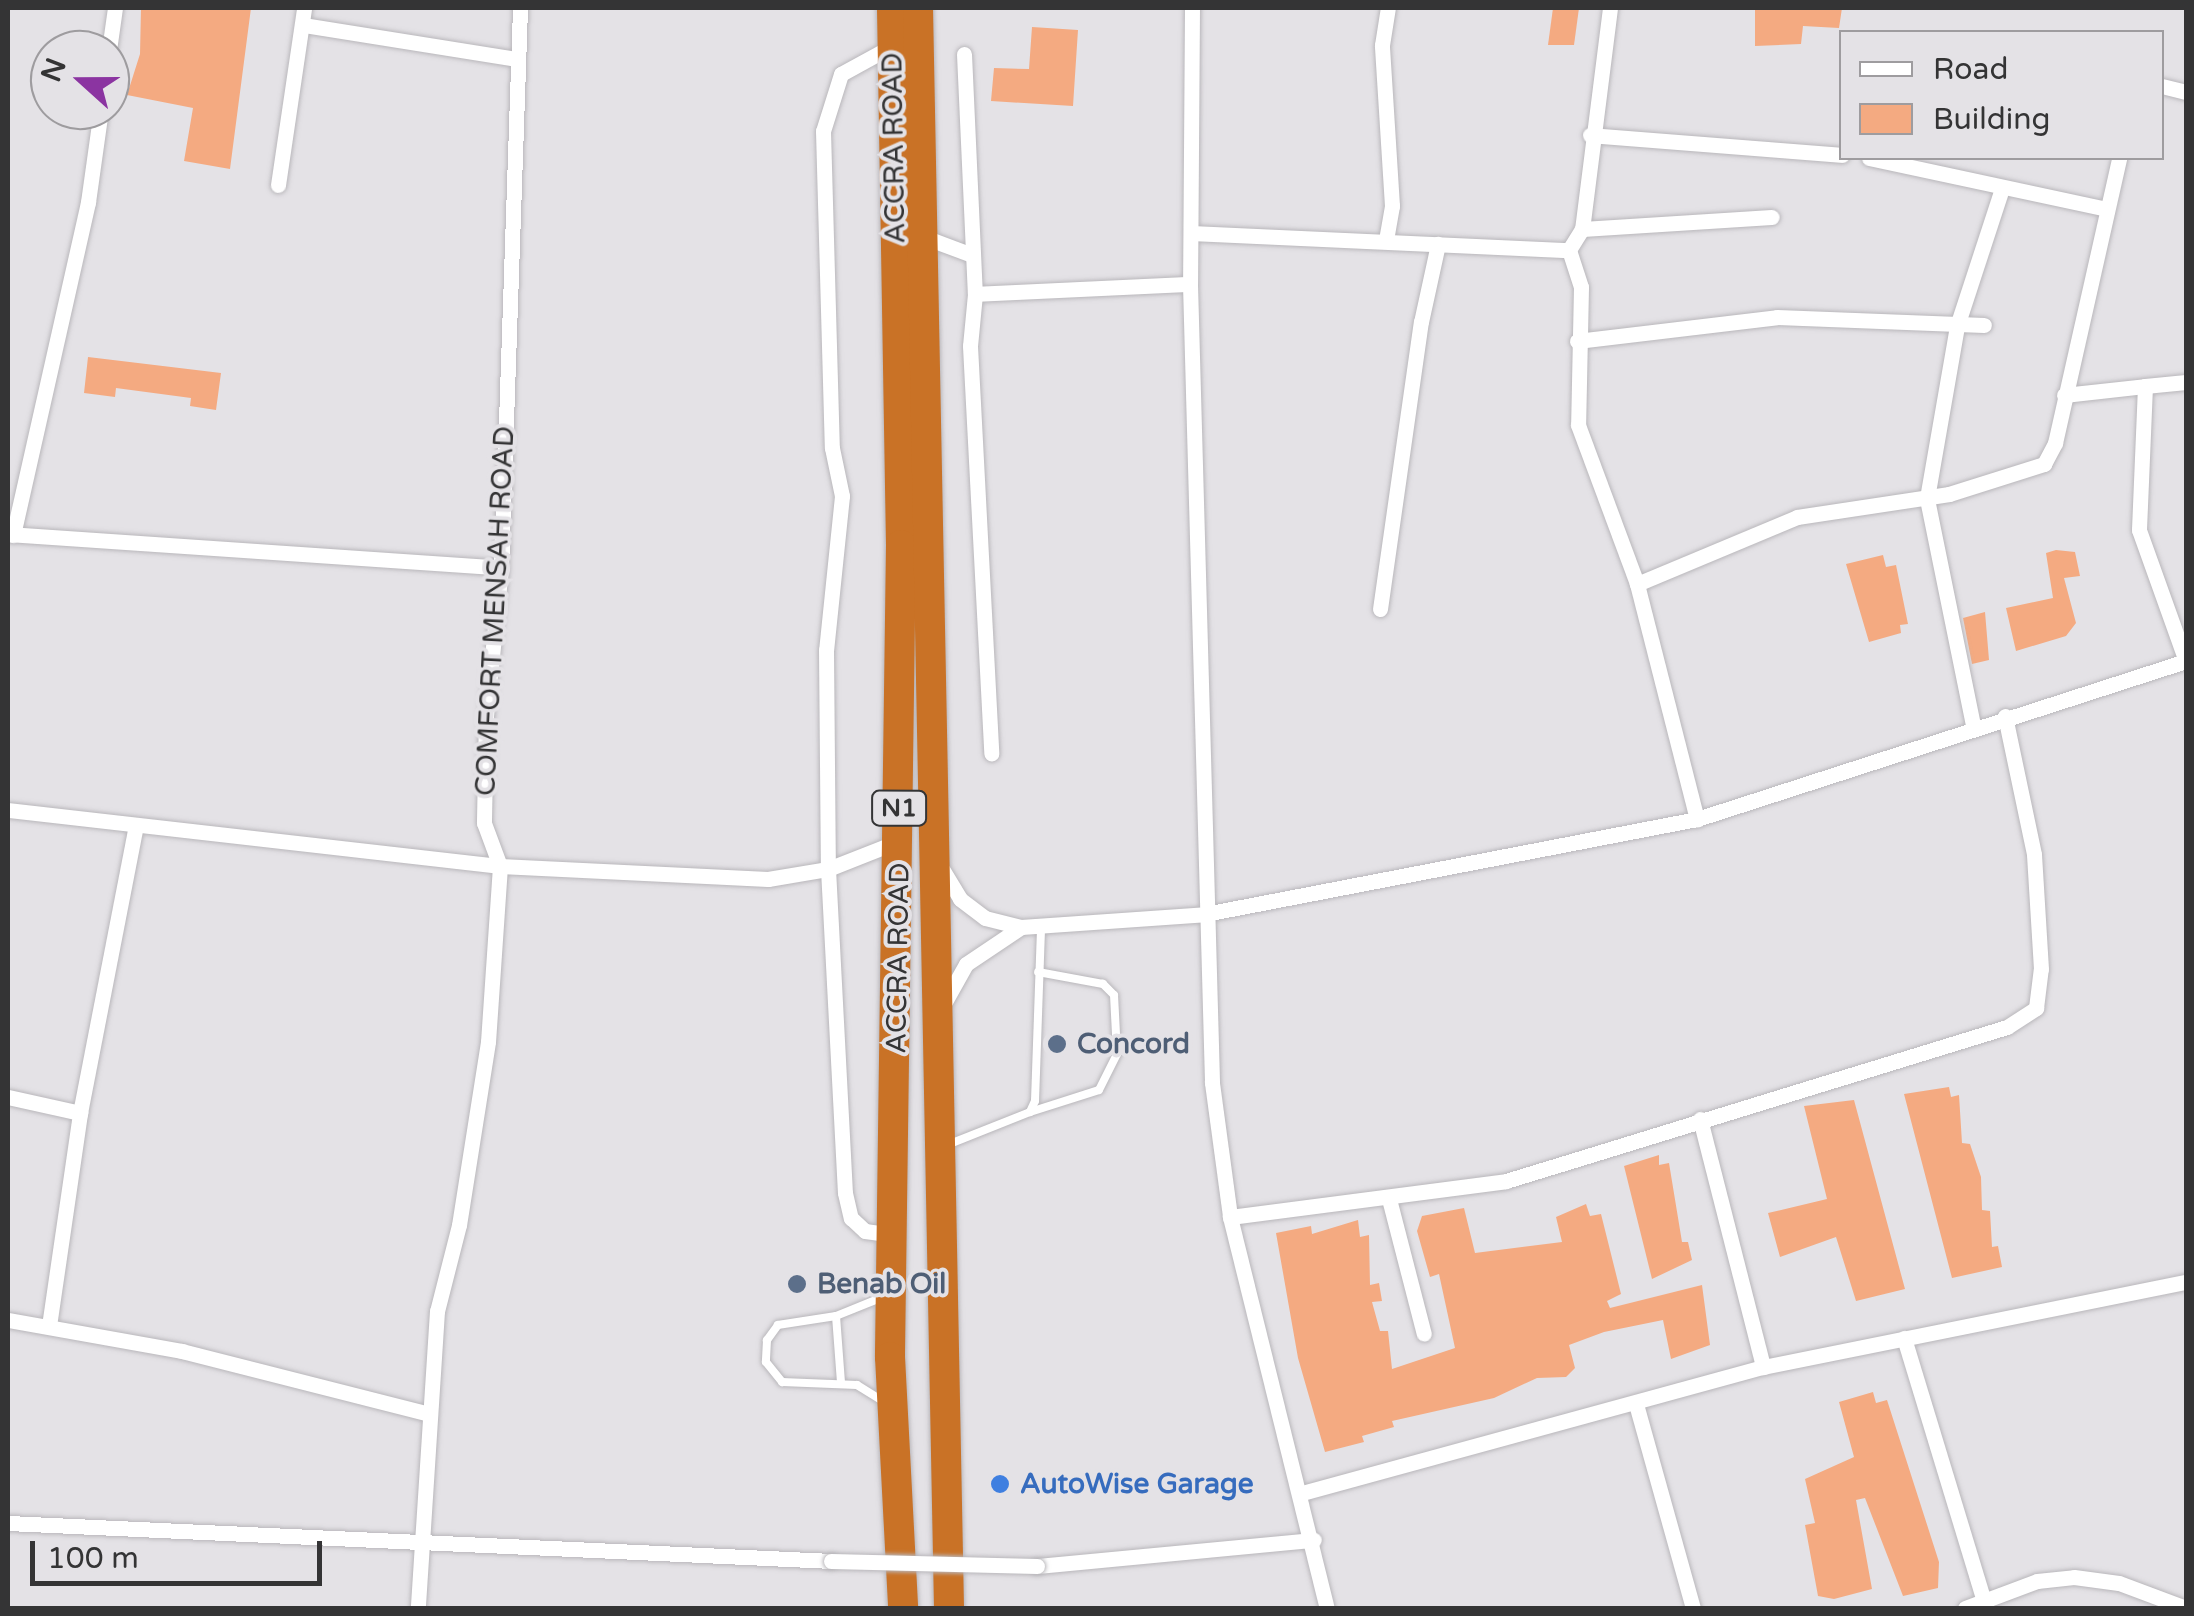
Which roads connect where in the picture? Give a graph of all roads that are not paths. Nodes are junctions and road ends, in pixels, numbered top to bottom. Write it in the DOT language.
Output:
graph roads {
  1 [pos="304,8"];
  2 [pos="520,8"];
  3 [pos="892,8"];
  4 [pos="918,8"];
  5 [pos="1192,8"];
  6 [pos="1388,8"];
  7 [pos="1610,8"];
  8 [pos="304,25"];
  9 [pos="892,46"];
  10 [pos="964,54"];
  11 [pos="516,60"];
  12 [pos="97,130"];
  13 [pos="1590,135"];
  14 [pos="1839,155"];
  15 [pos="1878,160"];
  16 [pos="2119,160"];
  17 [pos="278,185"];
  18 [pos="2002,188"];
  19 [pos="2107,209"];
  20 [pos="1772,217"];
  21 [pos="1582,228"];
  22 [pos="1190,233"];
  23 [pos="924,237"];
  24 [pos="1386,240"];
  25 [pos="1438,244"];
  26 [pos="1569,250"];
  27 [pos="972,254"];
  28 [pos="1190,284"];
  29 [pos="975,294"];
  30 [pos="1957,326"];
  31 [pos="1984,326"];
  32 [pos="1578,341"];
  33 [pos="2186,382"];
  34 [pos="2144,386"];
  35 [pos="2064,395"];
  36 [pos="1927,498"];
  37 [pos="10,535"];
  38 [pos="501,568"];
  39 [pos="1637,584"];
  40 [pos="1380,609"];
  41 [pos="2186,661"];
  42 [pos="2004,716"];
  43 [pos="1973,725"];
  44 [pos="991,754"];
  45 [pos="8,810"];
  46 [pos="1697,818"];
  47 [pos="136,830"];
  48 [pos="899,841"];
  49 [pos="936,860"];
  50 [pos="500,866"];
  51 [pos="828,869"];
  52 [pos="1205,914"];
  53 [pos="1021,926"];
  54 [pos="1041,927"];
  55 [pos="1038,972"];
  56 [pos="939,1012"];
  57 [pos="8,1097"];
  58 [pos="1030,1112"];
  59 [pos="80,1113"];
  60 [pos="1700,1119"];
  61 [pos="941,1148"];
  62 [pos="1388,1200"];
  63 [pos="1230,1217"];
  64 [pos="895,1235"];
  65 [pos="2186,1282"];
  66 [pos="893,1293"];
  67 [pos="836,1316"];
  68 [pos="8,1320"];
  69 [pos="48,1326"];
  70 [pos="1424,1334"];
  71 [pos="1904,1338"];
  72 [pos="1763,1367"];
  73 [pos="841,1384"];
  74 [pos="1636,1404"];
  75 [pos="892,1406"];
  76 [pos="430,1414"];
  77 [pos="1302,1493"];
  78 [pos="8,1523"];
  79 [pos="1314,1540"];
  80 [pos="426,1546"];
  81 [pos="1986,1606"];
  82 [pos="418,1608"];
  83 [pos="902,1608"];
  84 [pos="949,1608"];
  85 [pos="1327,1608"];
  86 [pos="1694,1608"];
  87 [pos="1965,1608"];
  88 [pos="2186,1608"];
  1 -- 8 [label="street"];
  2 -- 11 [label="street, COMFORT MENSAH ROAD"];
  3 -- 9 [label="highway, ACCRA ROAD / N1"];
  4 -- 23 [label="highway, ACCRA ROAD / N1"];
  5 -- 22 [label="street"];
  6 -- 24 [label="street"];
  7 -- 13 [label="street"];
  8 -- 11 [label="street"];
  8 -- 17 [label="street"];
  9 -- 48 [label="highway, ACCRA ROAD / N1"];
  9 -- 51 [label="street"];
  10 -- 27 [label="street"];
  11 -- 38 [label="street, COMFORT MENSAH ROAD"];
  12 -- 37 [label="street"];
  13 -- 14 [label="street"];
  13 -- 21 [label="street"];
  15 -- 18 [label="street"];
  16 -- 19 [label="street"];
  18 -- 19 [label="street"];
  18 -- 30 [label="street"];
  19 -- 35 [label="street"];
  20 -- 21 [label="street"];
  21 -- 26 [label="street"];
  22 -- 24 [label="street"];
  22 -- 28 [label="street"];
  23 -- 27 [label="street"];
  23 -- 49 [label="highway, ACCRA ROAD / N1"];
  24 -- 25 [label="street"];
  25 -- 26 [label="street"];
  25 -- 40 [label="street"];
  26 -- 32 [label="street"];
  27 -- 29 [label="street"];
  28 -- 29 [label="street"];
  28 -- 52 [label="street"];
  29 -- 44 [label="street"];
  30 -- 31 [label="street"];
  30 -- 32 [label="street"];
  30 -- 36 [label="street"];
  32 -- 39 [label="street"];
  33 -- 34 [label="street"];
  34 -- 35 [label="street"];
  34 -- 41 [label="street"];
  35 -- 36 [label="street"];
  36 -- 39 [label="street"];
  36 -- 43 [label="street"];
  37 -- 38 [label="street"];
  38 -- 50 [label="street, COMFORT MENSAH ROAD"];
  39 -- 46 [label="street"];
  41 -- 42 [label="street"];
  42 -- 43 [label="street"];
  42 -- 60 [label="street"];
  43 -- 46 [label="street"];
  45 -- 47 [label="street"];
  46 -- 52 [label="street"];
  47 -- 50 [label="street"];
  47 -- 59 [label="street"];
  48 -- 51 [label="street"];
  48 -- 64 [label="highway, ACCRA ROAD / N1"];
  49 -- 53 [label="street"];
  49 -- 56 [label="highway, ACCRA ROAD / N1"];
  50 -- 51 [label="street"];
  50 -- 76 [label="street"];
  51 -- 64 [label="street"];
  52 -- 54 [label="street"];
  52 -- 63 [label="street"];
  53 -- 54 [label="street"];
  53 -- 56 [label="street"];
  54 -- 55 [label="lane"];
  55 -- 58 [label="lane"];
  55 -- 58 [label="lane"];
  56 -- 61 [label="highway, ACCRA ROAD / N1"];
  57 -- 59 [label="street"];
  58 -- 61 [label="lane"];
  59 -- 69 [label="street"];
  60 -- 62 [label="street"];
  60 -- 72 [label="street"];
  61 -- 84 [label="highway, ACCRA ROAD / N1"];
  62 -- 63 [label="street"];
  62 -- 70 [label="street"];
  63 -- 77 [label="street"];
  64 -- 66 [label="highway, ACCRA ROAD / N1"];
  65 -- 71 [label="street"];
  66 -- 67 [label="lane"];
  66 -- 75 [label="highway, ACCRA ROAD / N1"];
  67 -- 73 [label="lane"];
  67 -- 73 [label="lane"];
  68 -- 69 [label="street"];
  69 -- 76 [label="street"];
  71 -- 72 [label="street"];
  71 -- 81 [label="street"];
  72 -- 74 [label="street"];
  73 -- 75 [label="lane"];
  74 -- 77 [label="street"];
  74 -- 86 [label="street"];
  75 -- 83 [label="highway, ACCRA ROAD / N1"];
  76 -- 80 [label="street"];
  77 -- 79 [label="street"];
  78 -- 80 [label="street"];
  79 -- 80 [label="street, bridge"];
  79 -- 85 [label="street"];
  80 -- 82 [label="street"];
  81 -- 87 [label="street"];
  81 -- 88 [label="street"];
}
